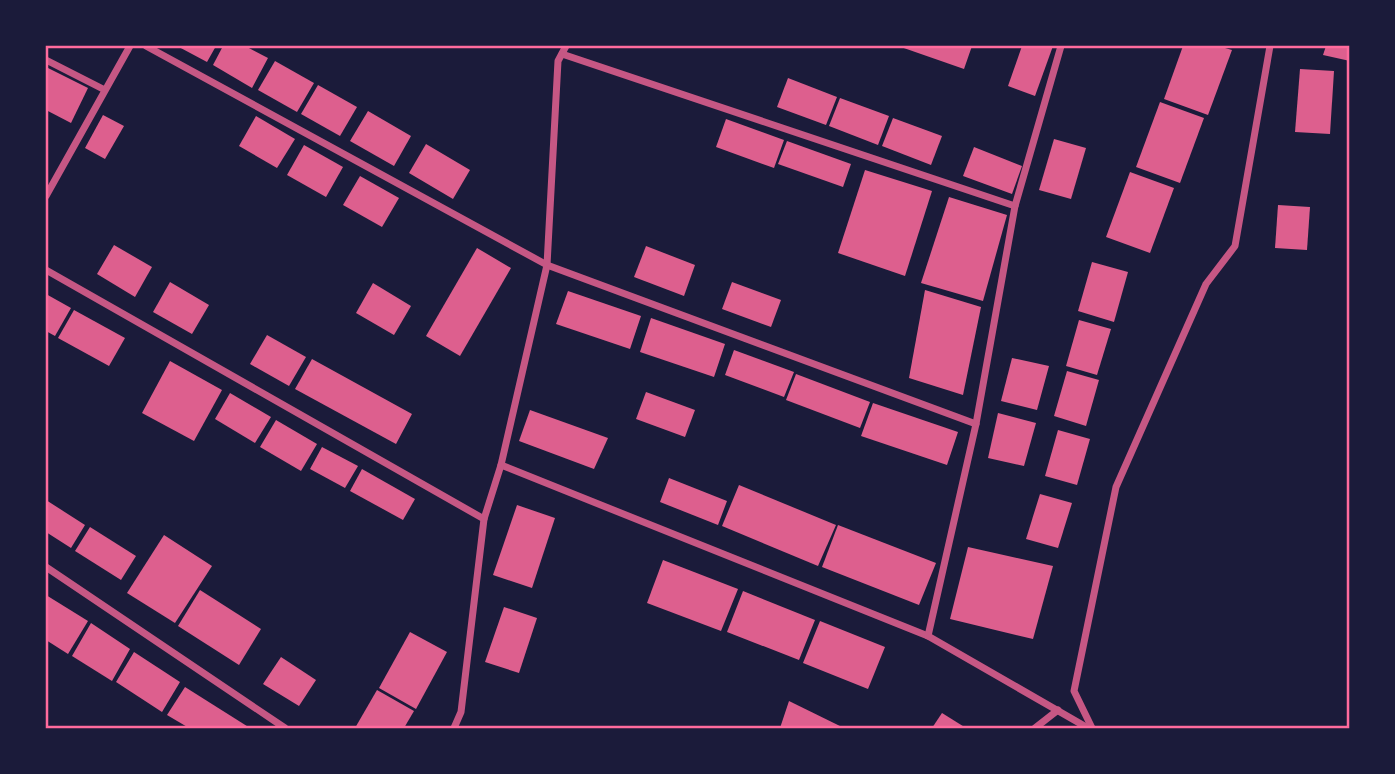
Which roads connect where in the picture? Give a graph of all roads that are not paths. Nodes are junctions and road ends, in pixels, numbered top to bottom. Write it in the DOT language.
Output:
graph roads {
  1 [pos="130,46"];
  2 [pos="146,46"];
  3 [pos="566,46"];
  4 [pos="1061,46"];
  5 [pos="1270,46"];
  6 [pos="562,54"];
  7 [pos="46,60"];
  8 [pos="103,89"];
  9 [pos="46,196"];
  10 [pos="1015,206"];
  11 [pos="547,265"];
  12 [pos="46,270"];
  13 [pos="976,424"];
  14 [pos="500,465"];
  15 [pos="485,519"];
  16 [pos="46,566"];
  17 [pos="928,636"];
  18 [pos="1058,710"];
  19 [pos="285,729"];
  20 [pos="454,729"];
  21 [pos="1035,729"];
  22 [pos="1090,729"];
  1 -- 8 [label="street"];
  2 -- 11 [label="street"];
  3 -- 6 [label="street"];
  4 -- 10 [label="street"];
  5 -- 22 [label="street"];
  6 -- 10 [label="street"];
  6 -- 11 [label="street"];
  7 -- 8 [label="street"];
  8 -- 9 [label="street"];
  10 -- 13 [label="street"];
  11 -- 13 [label="street"];
  11 -- 14 [label="street"];
  12 -- 15 [label="street"];
  13 -- 17 [label="street"];
  14 -- 15 [label="street"];
  14 -- 17 [label="street"];
  15 -- 20 [label="street"];
  16 -- 19 [label="street"];
  17 -- 18 [label="street"];
  18 -- 21 [label="street"];
  18 -- 22 [label="street"];
}
